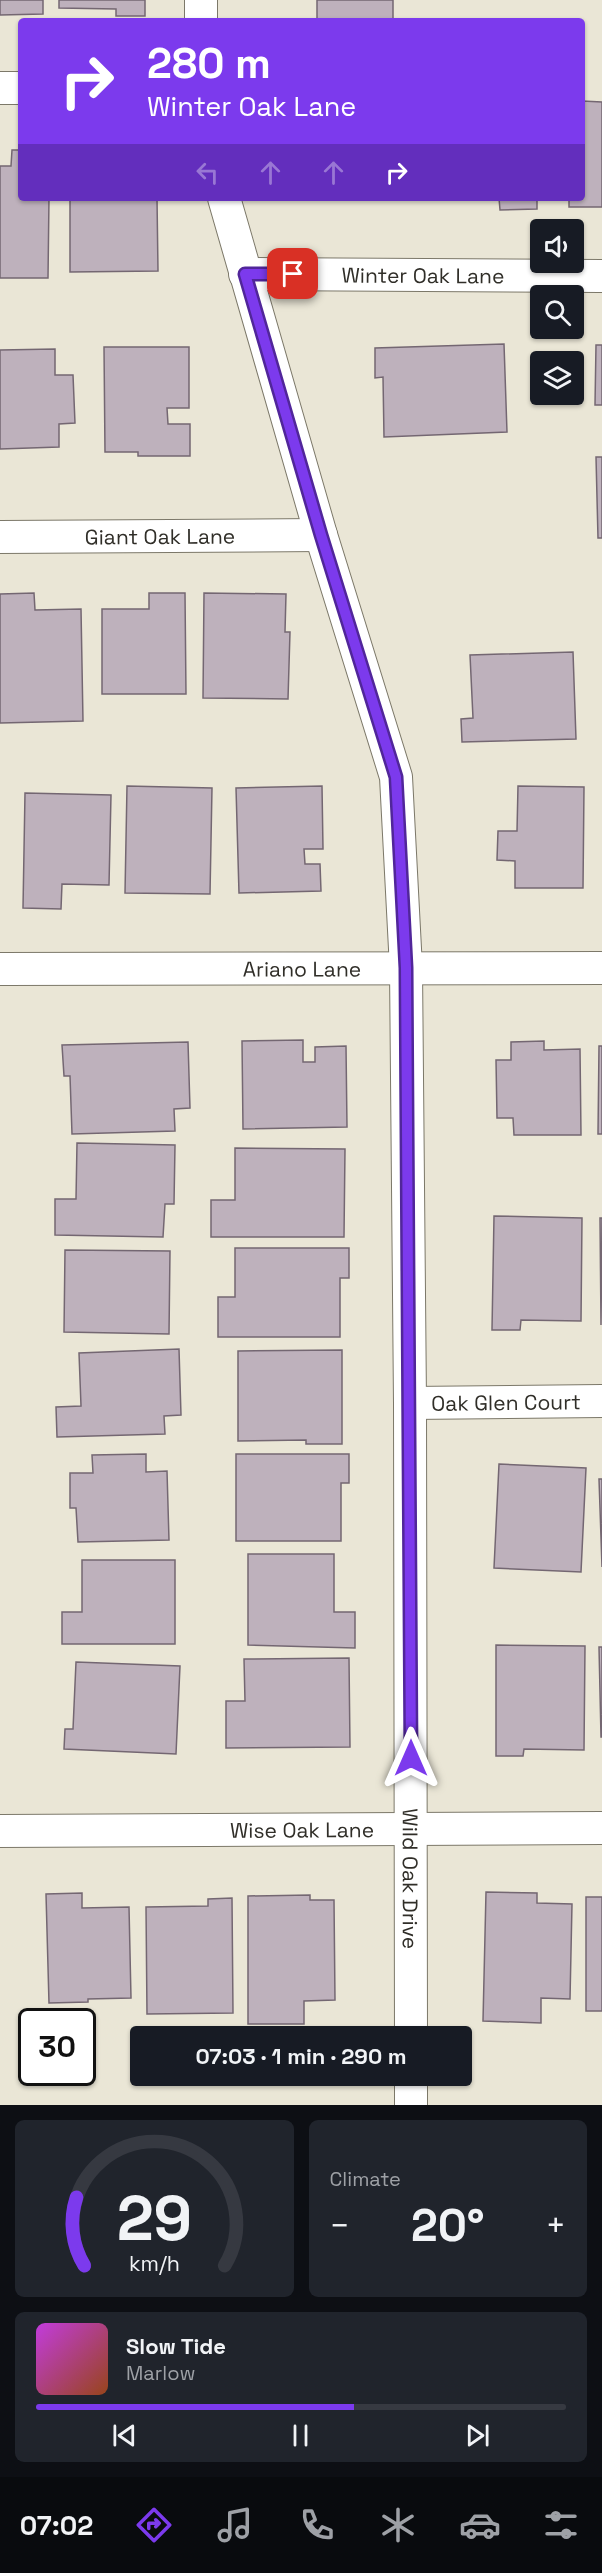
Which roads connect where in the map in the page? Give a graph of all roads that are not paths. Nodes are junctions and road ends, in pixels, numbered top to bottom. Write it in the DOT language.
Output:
graph roads {
  1 [pos="201,0"];
  2 [pos="201,18"];
  3 [pos="0,88"];
  4 [pos="18,88"];
  5 [pos="225,201"];
  6 [pos="245,274"];
  7 [pos="602,276"];
  8 [pos="321,535"];
  9 [pos="0,537"];
  10 [pos="406,968"];
  11 [pos="602,968"];
  12 [pos="0,969"];
  13 [pos="602,1401"];
  14 [pos="410,1403"];
  15 [pos="602,1828"];
  16 [pos="411,1829"];
  17 [pos="0,1831"];
  18 [pos="411,2026"];
  19 [pos="411,2086"];
  20 [pos="411,2105"];
  1 -- 2 [label="street"];
  3 -- 4 [label="street"];
  5 -- 6 [label="street, Wild Oak Drive"];
  6 -- 7 [label="street, Winter Oak Lane"];
  6 -- 8 [label="street, Wild Oak Drive"];
  8 -- 9 [label="street, Giant Oak Lane"];
  8 -- 10 [label="street, Wild Oak Drive"];
  10 -- 11 [label="street, Ariano Lane"];
  10 -- 12 [label="street, Ariano Lane"];
  10 -- 14 [label="street, Wild Oak Drive"];
  13 -- 14 [label="street, Oak Glen Court"];
  14 -- 16 [label="street, Wild Oak Drive"];
  15 -- 16 [label="street, Wise Oak Lane"];
  16 -- 17 [label="street, Wise Oak Lane"];
  16 -- 18 [label="street, Wild Oak Drive"];
  19 -- 20 [label="street"];
}
